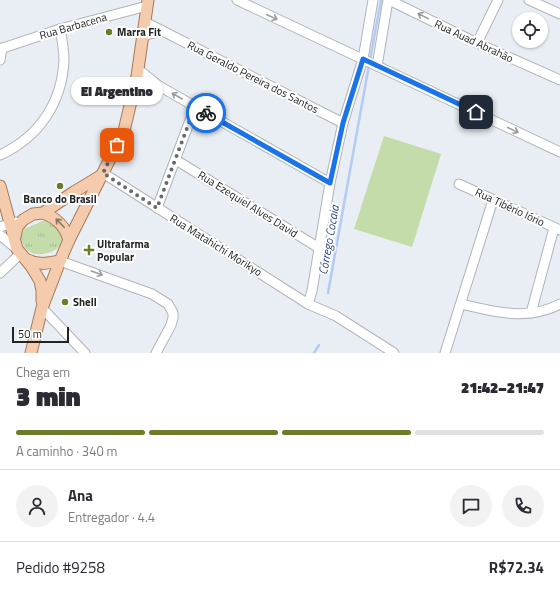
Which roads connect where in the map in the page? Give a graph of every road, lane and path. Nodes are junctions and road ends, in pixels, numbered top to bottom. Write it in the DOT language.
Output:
graph roads {
  1 [pos="237,0"];
  2 [pos="373,0"];
  3 [pos="389,0"];
  4 [pos="497,0"];
  5 [pos="529,0"];
  6 [pos="148,3"];
  7 [pos="560,14"];
  8 [pos="146,22"];
  9 [pos="60,29"];
  10 [pos="163,31"];
  11 [pos="143,37"];
  12 [pos="478,43"];
  13 [pos="1,49"];
  14 [pos="0,60"];
  15 [pos="364,60"];
  16 [pos="376,65"];
  17 [pos="138,69"];
  18 [pos="560,80"];
  19 [pos="136,84"];
  20 [pos="159,86"];
  21 [pos="195,107"];
  22 [pos="343,123"];
  23 [pos="560,152"];
  24 [pos="0,155"];
  25 [pos="176,160"];
  26 [pos="102,174"];
  27 [pos="330,183"];
  28 [pos="459,184"];
  29 [pos="0,186"];
  30 [pos="493,200"];
  31 [pos="157,208"];
  32 [pos="7,211"];
  33 [pos="43,213"];
  34 [pos="23,220"];
  35 [pos="11,223"];
  36 [pos="0,227"];
  37 [pos="557,229"];
  38 [pos="0,235"];
  39 [pos="15,238"];
  40 [pos="69,240"];
  41 [pos="319,248"];
  42 [pos="20,254"];
  43 [pos="60,261"];
  44 [pos="0,273"];
  45 [pos="461,304"];
  46 [pos="560,304"];
  47 [pos="312,306"];
  48 [pos="42,308"];
  49 [pos="531,313"];
  50 [pos="31,352"];
  51 [pos="85,353"];
  52 [pos="156,353"];
  53 [pos="394,353"];
  54 [pos="445,353"];
  1 -- 15 [label="street, one-way"];
  2 -- 15 [label="street"];
  12 -- 3 [label="street, Rua Auad Abrahão, one-way"];
  3 -- 16 [label="street"];
  4 -- 12 [label="street"];
  5 -- 7 [label="street"];
  6 -- 8 [label="main road"];
  6 -- 9 [label="street, Rua Barbacena"];
  8 -- 10 [label="street, Rua Geraldo Pereira dos Santos"];
  8 -- 11 [label="main road"];
  9 -- 13 [label="street, Rua Barbacena"];
  9 -- 24 [label="street"];
  10 -- 11 [label="street"];
  10 -- 22 [label="street, Rua Geraldo Pereira dos Santos"];
  11 -- 17 [label="main road"];
  12 -- 18 [label="street, Rua Auad Abrahão"];
  13 -- 14 [label="street"];
  15 -- 16 [label="street"];
  15 -- 22 [label="street"];
  16 -- 23 [label="street, one-way"];
  17 -- 19 [label="main road"];
  17 -- 20 [label="street"];
  19 -- 20 [label="street"];
  19 -- 26 [label="main road"];
  21 -- 20 [label="street, one-way"];
  21 -- 25 [label="street"];
  21 -- 27 [label="street"];
  22 -- 27 [label="street"];
  25 -- 31 [label="street"];
  25 -- 41 [label="street, Rua Ezequiel Alves David"];
  26 -- 31 [label="street, Rua Matahichi Morikyo"];
  26 -- 33 [label="main road"];
  26 -- 40 [label="main road"];
  27 -- 41 [label="street"];
  28 -- 30 [label="street, Rua Tibério Iório"];
  29 -- 32 [label="main road"];
  30 -- 37 [label="street, Rua Tibério Iório"];
  30 -- 45 [label="street"];
  31 -- 47 [label="street, Rua Matahichi Morikyo"];
  32 -- 34 [label="main road"];
  32 -- 35 [label="main road"];
  33 -- 34 [label="main road"];
  40 -- 33 [label="main road, one-way"];
  34 -- 35 [label="street"];
  34 -- 39 [label="main road"];
  35 -- 36 [label="street"];
  35 -- 39 [label="main road"];
  37 -- 49 [label="street"];
  38 -- 42 [label="street"];
  39 -- 42 [label="main road"];
  40 -- 43 [label="main road"];
  41 -- 47 [label="street"];
  42 -- 43 [label="main road"];
  42 -- 44 [label="street"];
  42 -- 48 [label="main road"];
  43 -- 48 [label="main road"];
  43 -- 52 [label="street, one-way"];
  45 -- 49 [label="street"];
  45 -- 54 [label="street"];
  46 -- 49 [label="street"];
  47 -- 53 [label="street, Rua Matahichi Morikyo"];
  48 -- 50 [label="main road"];
  48 -- 51 [label="street"];
}
